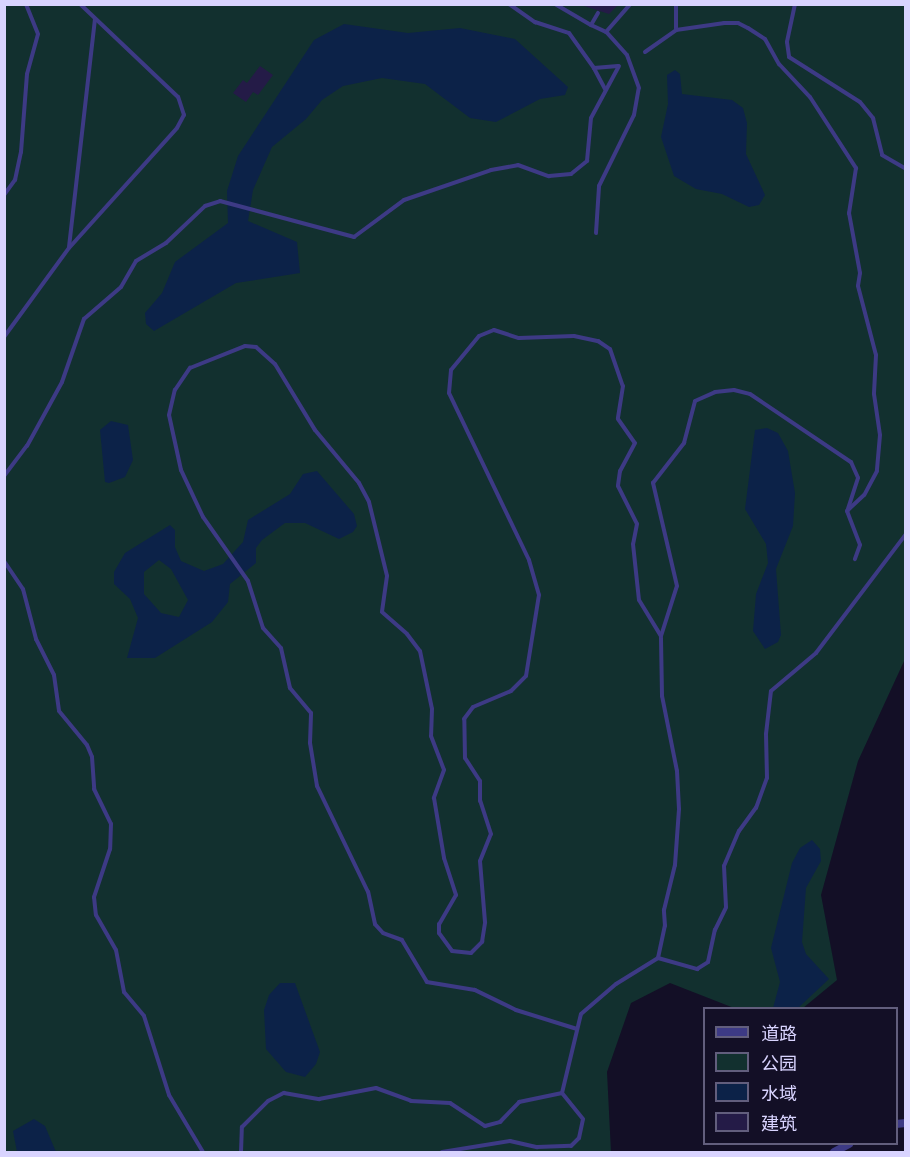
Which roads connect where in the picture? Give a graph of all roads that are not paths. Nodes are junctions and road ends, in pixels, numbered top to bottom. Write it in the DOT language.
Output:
graph roads {
  1 [pos="26,4"];
  2 [pos="80,4"];
  3 [pos="509,4"];
  4 [pos="555,4"];
  5 [pos="630,4"];
  6 [pos="676,4"];
  7 [pos="795,4"];
  8 [pos="598,13"];
  9 [pos="95,18"];
  10 [pos="591,25"];
  11 [pos="676,30"];
  12 [pos="606,32"];
  13 [pos="645,52"];
  14 [pos="594,68"];
  15 [pos="605,89"];
  16 [pos="906,169"];
  17 [pos="4,195"];
  18 [pos="596,233"];
  19 [pos="69,248"];
  20 [pos="4,338"];
  21 [pos="4,476"];
  22 [pos="848,511"];
  23 [pos="906,534"];
  24 [pos="855,560"];
  25 [pos="4,561"];
  26 [pos="661,636"];
  27 [pos="658,958"];
  28 [pos="577,1029"];
  29 [pos="562,1093"];
  30 [pos="203,1152"];
  31 [pos="241,1152"];
  32 [pos="441,1152"];
  1 -- 17 [label="lane"];
  2 -- 9 [label="lane"];
  3 -- 14 [label="lane"];
  4 -- 10 [label="lane"];
  5 -- 12 [label="lane"];
  6 -- 11 [label="lane"];
  7 -- 16 [label="lane"];
  8 -- 10 [label="lane"];
  9 -- 19 [label="lane"];
  9 -- 19 [label="lane"];
  10 -- 12 [label="lane"];
  11 -- 13 [label="lane"];
  11 -- 22 [label="lane"];
  12 -- 18 [label="lane"];
  14 -- 15 [label="lane"];
  14 -- 15 [label="lane"];
  15 -- 21 [label="lane"];
  19 -- 20 [label="lane"];
  22 -- 24 [label="lane"];
  22 -- 26 [label="lane"];
  23 -- 27 [label="lane"];
  25 -- 30 [label="lane"];
  26 -- 27 [label="lane"];
  26 -- 28 [label="lane"];
  27 -- 28 [label="lane"];
  28 -- 29 [label="lane"];
  29 -- 31 [label="lane"];
  29 -- 32 [label="lane"];
}
